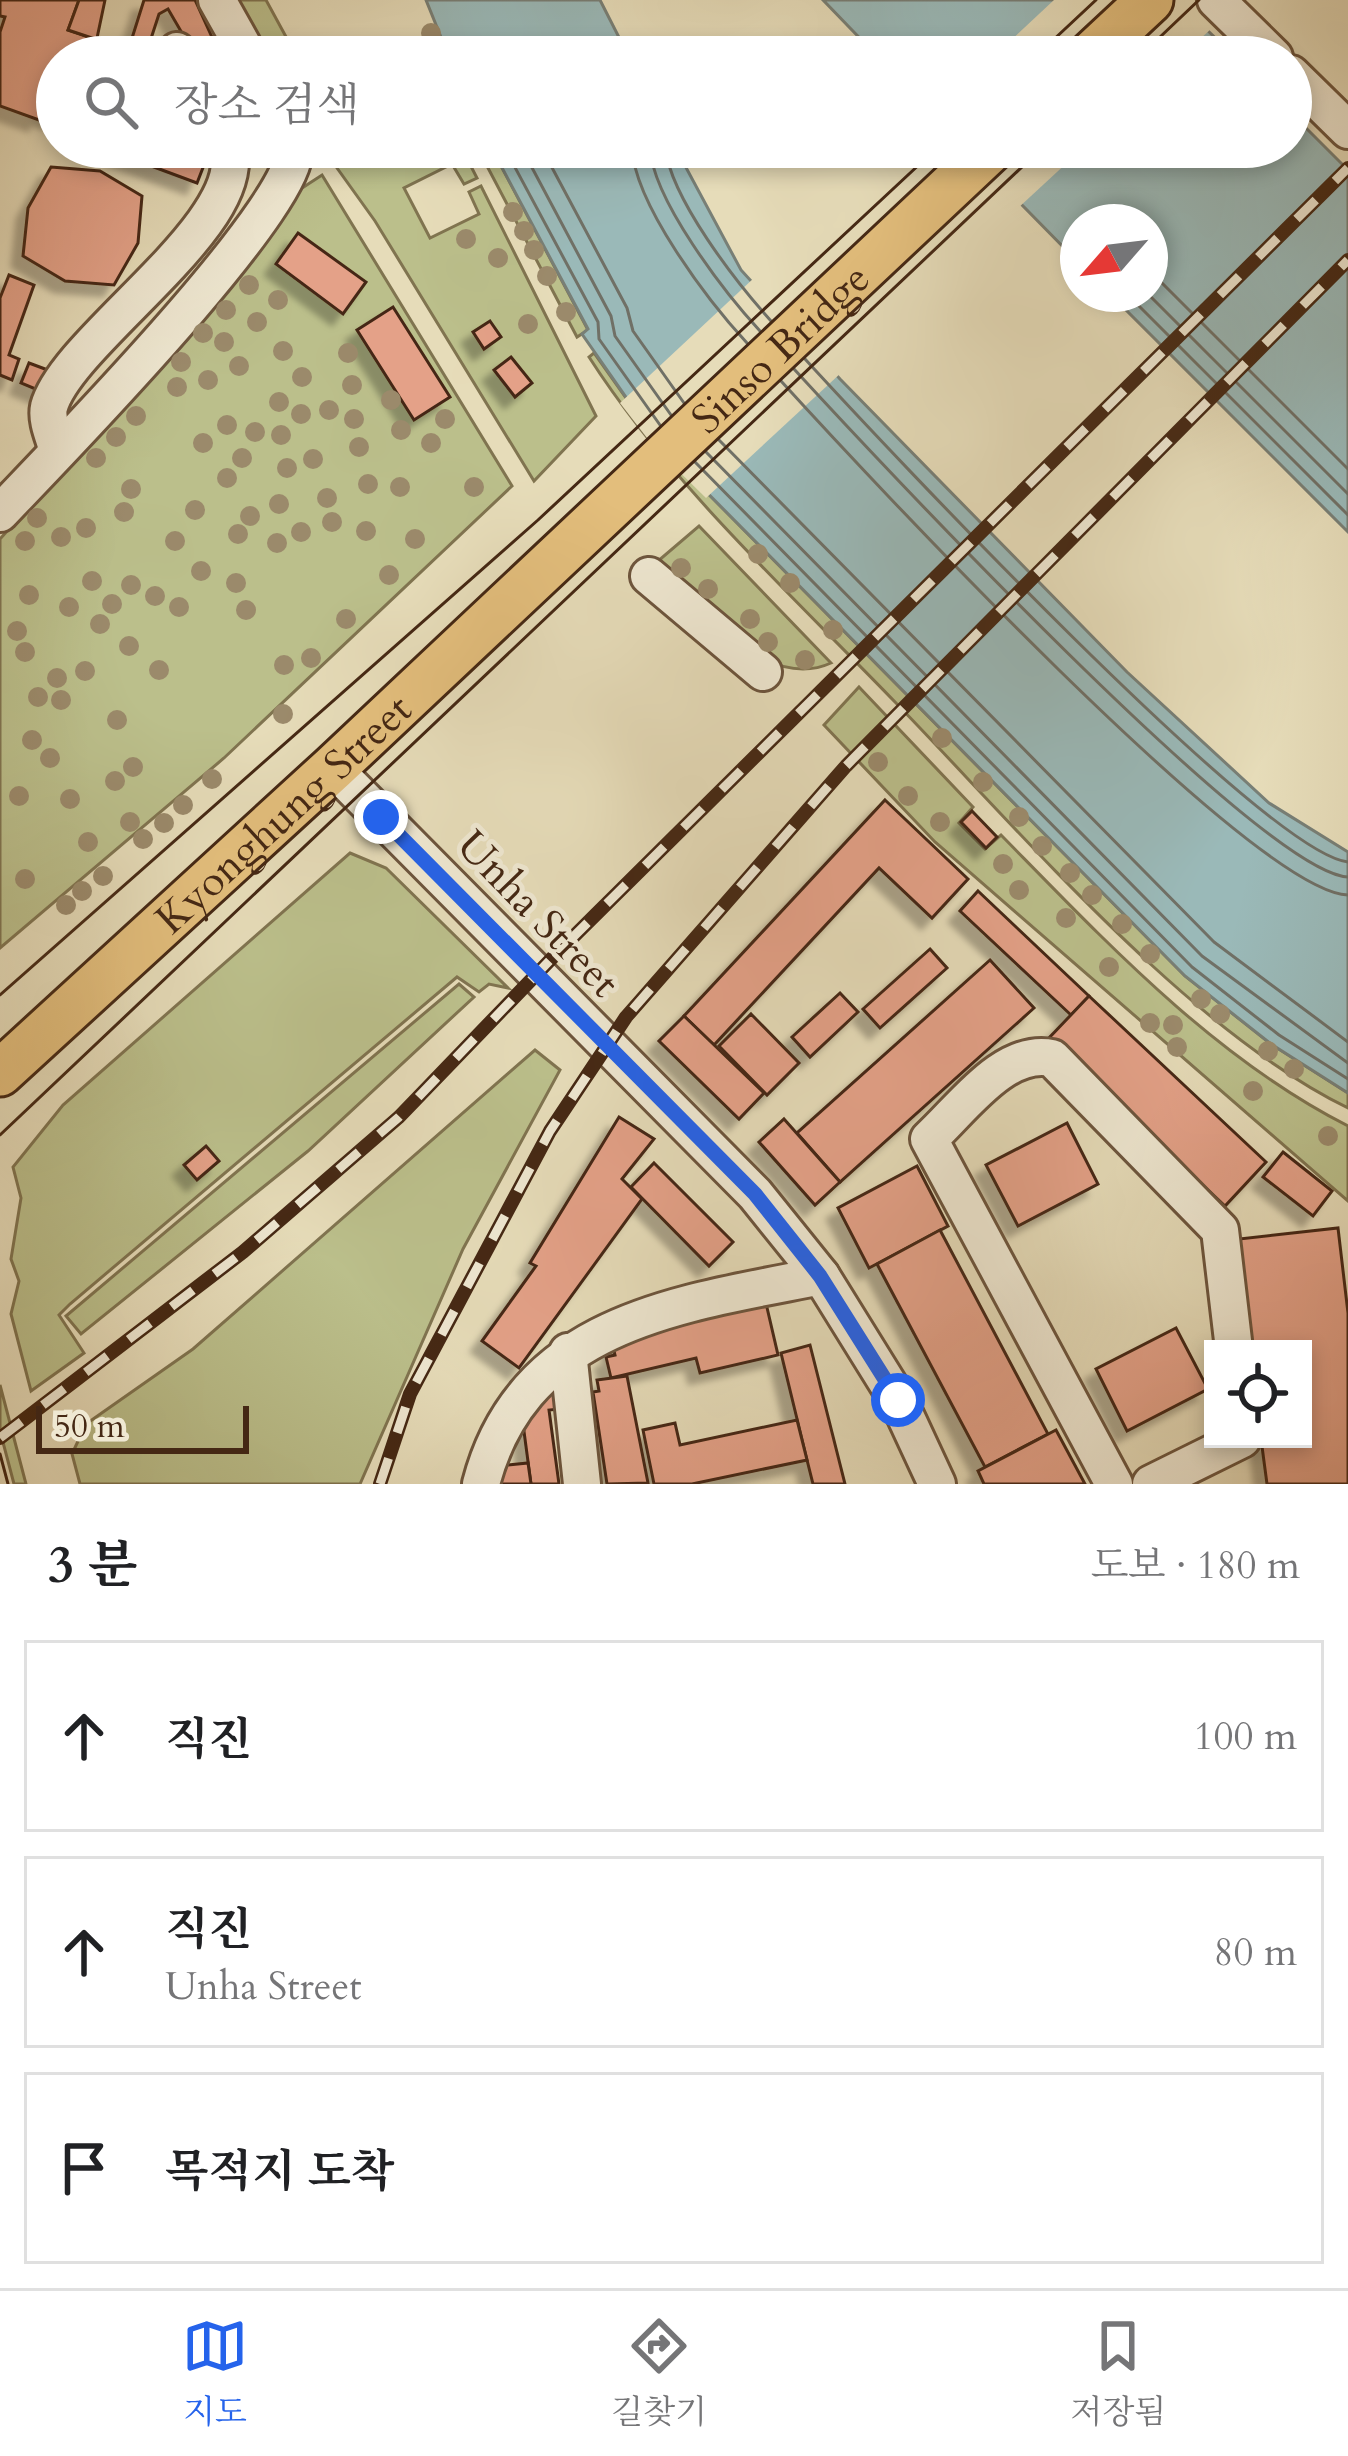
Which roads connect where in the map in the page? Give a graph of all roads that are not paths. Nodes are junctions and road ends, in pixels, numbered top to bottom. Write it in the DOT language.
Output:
graph roads {
  1 [pos="217,0"];
  2 [pos="1150,0"];
  3 [pos="1216,0"];
  4 [pos="237,36"];
  5 [pos="1111,36"];
  6 [pos="1253,36"];
  7 [pos="1312,95"];
  8 [pos="1348,130"];
  9 [pos="230,168"];
  10 [pos="289,168"];
  11 [pos="971,168"];
  12 [pos="58,451"];
  13 [pos="0,513"];
  14 [pos="565,549"];
  15 [pos="649,576"];
  16 [pos="763,672"];
  17 [pos="333,768"];
  18 [pos="0,1073"];
  19 [pos="820,1276"];
  20 [pos="1233,1340"];
  21 [pos="568,1352"];
  22 [pos="1224,1448"];
  23 [pos="481,1484"];
  24 [pos="582,1484"];
  25 [pos="937,1484"];
  26 [pos="1114,1484"];
  27 [pos="1151,1484"];
  1 -- 4 [label="street"];
  2 -- 5 [label="main road"];
  3 -- 6 [label="street"];
  7 -- 8 [label="street"];
  9 -- 12 [label="street"];
  10 -- 12 [label="street"];
  11 -- 14 [label="main road, Sinso Bridge"];
  12 -- 13 [label="street"];
  14 -- 17 [label="main road, Kyonghung Street"];
  15 -- 16 [label="street"];
  17 -- 18 [label="main road, Kyonghung Street"];
  17 -- 19 [label="street, Unha Street"];
  19 -- 21 [label="street"];
  19 -- 25 [label="street, Unha Street"];
  20 -- 26 [label="street"];
  21 -- 23 [label="street"];
  21 -- 24 [label="street"];
  22 -- 27 [label="street"];
}
